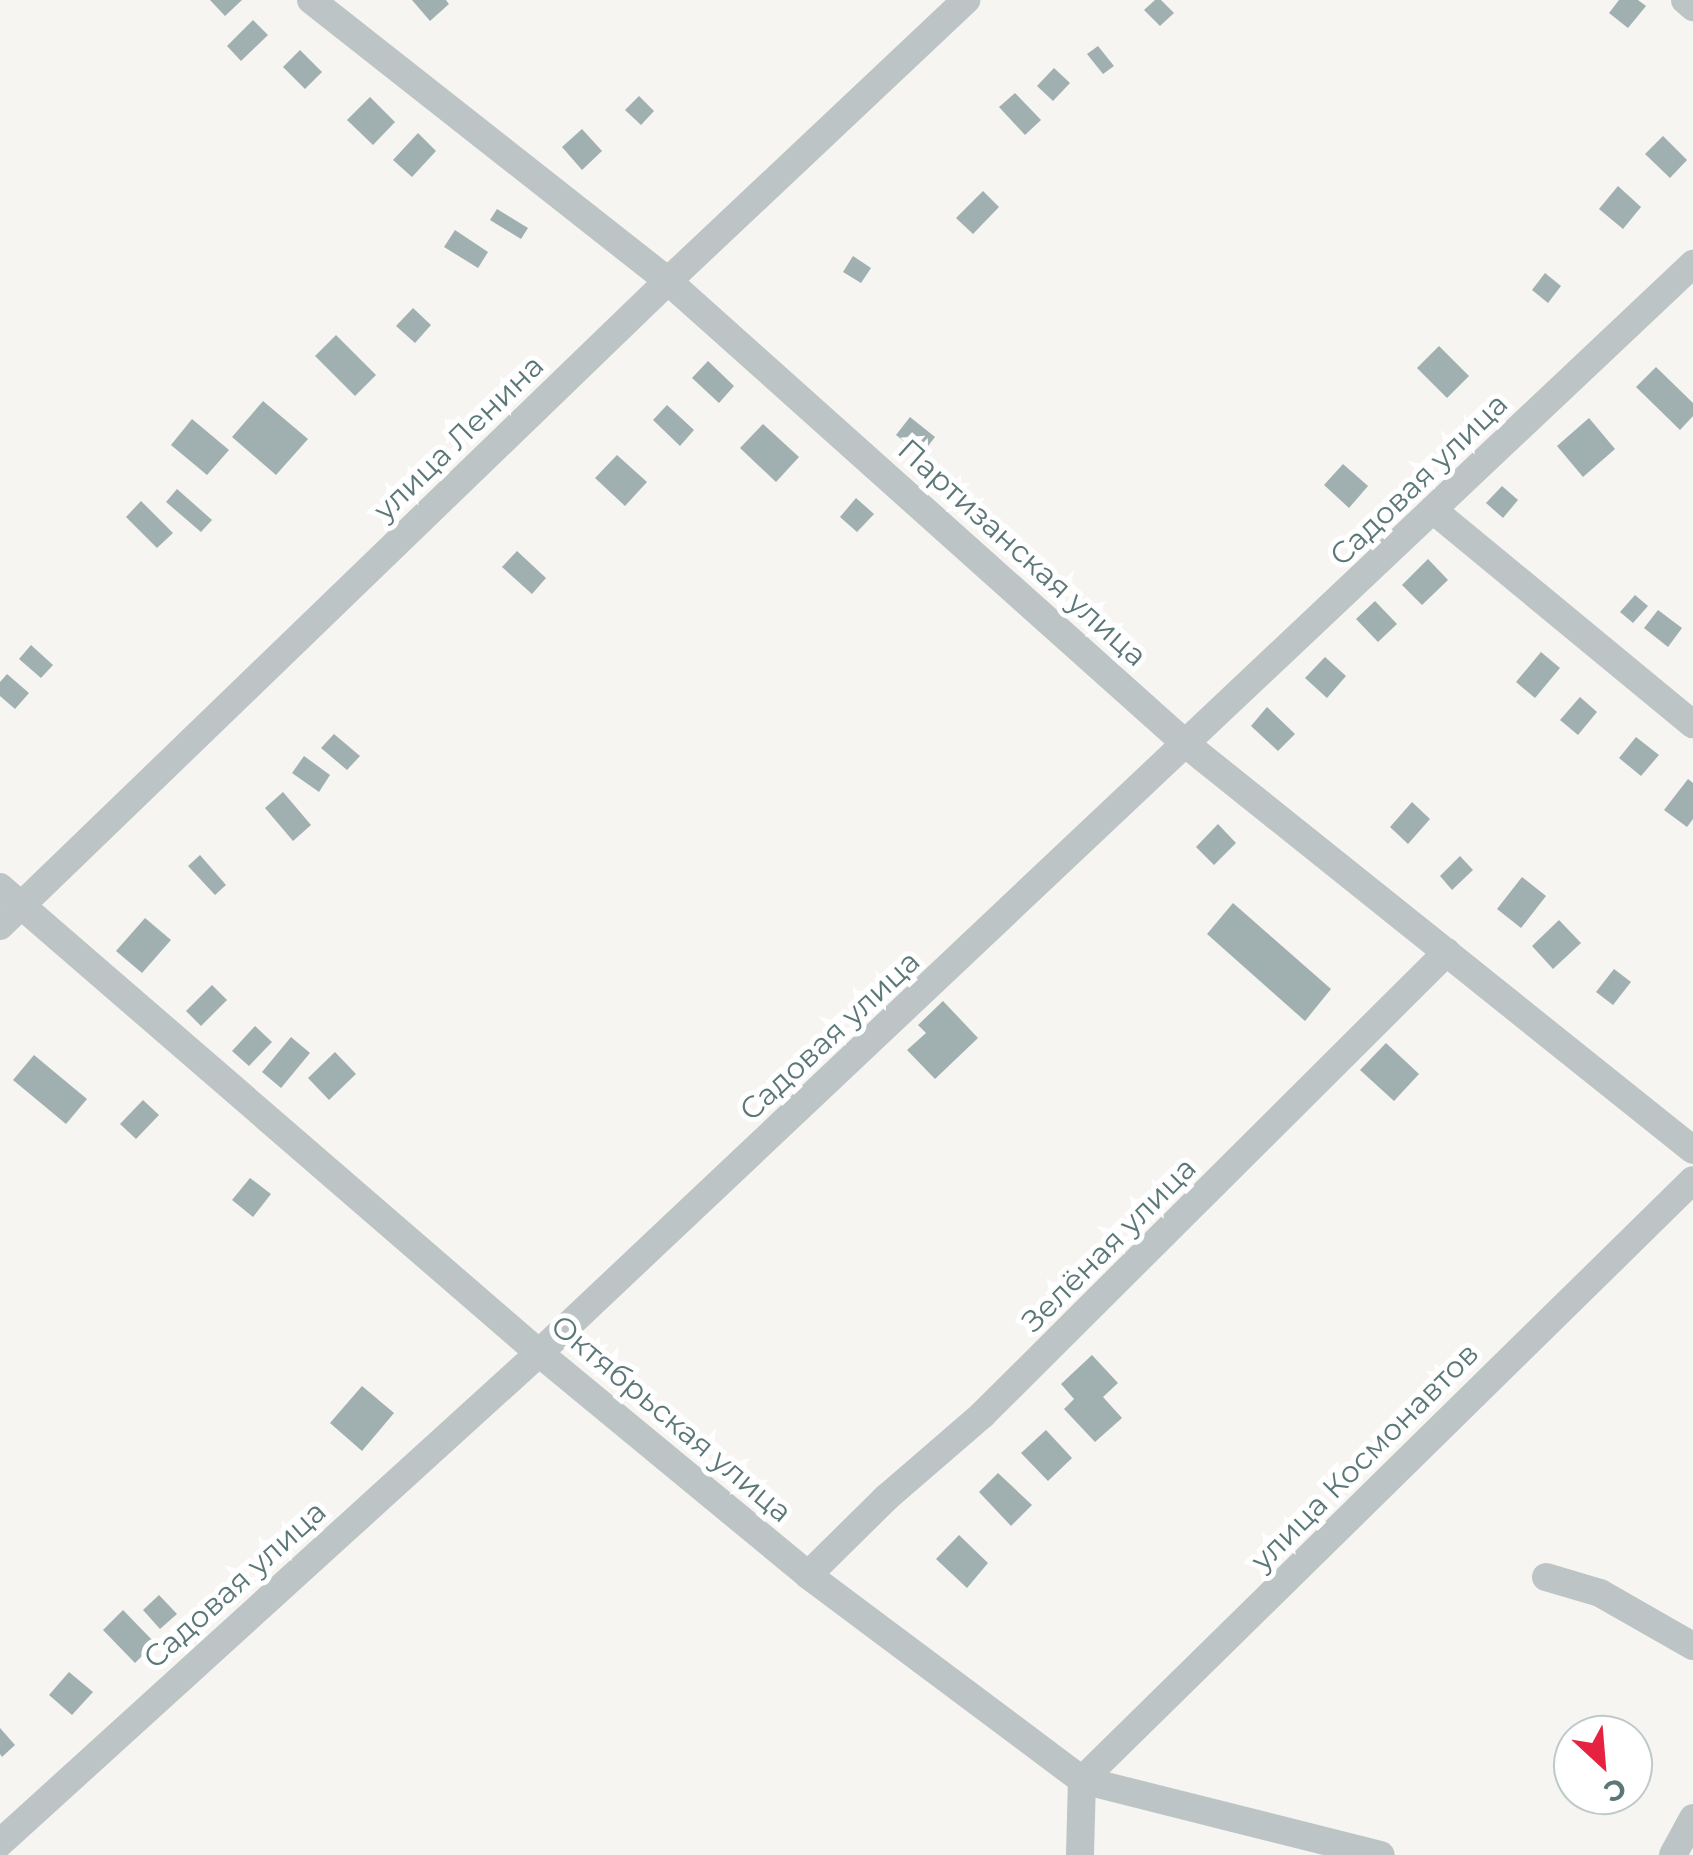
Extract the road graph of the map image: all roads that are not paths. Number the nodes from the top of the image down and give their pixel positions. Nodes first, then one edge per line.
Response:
1 (312, 0) edge
2 (966, 0) edge
3 (1685, 0) edge
4 (1693, 7) edge
5 (1693, 264) edge
6 (668, 281) junction
7 (1433, 510) junction
8 (1693, 724) edge
9 (1187, 745) junction
10 (11, 896) edge
11 (0, 926) edge
12 (1447, 952) junction
13 (1693, 1150) edge
14 (1693, 1180) edge
15 (538, 1353) junction
16 (808, 1575) junction
17 (1546, 1577) dead end
18 (1693, 1646) edge
19 (1082, 1780) junction
20 (1693, 1818) edge
21 (0, 1843) edge
22 (1080, 1855) edge
23 (1381, 1855) edge
24 (1674, 1855) edge

1 - 6 street, Партизанская улица
2 - 6 street, улица Ленина
3 - 4 street
5 - 7 street, Садовая улица
6 - 9 street, Партизанская улица
6 - 10 street, улица Ленина
7 - 8 street
7 - 9 street, Садовая улица
9 - 12 street, Партизанская улица
9 - 15 street, Садовая улица
10 - 11 street, улица Ленина
10 - 15 street, Октябрьская улица
12 - 13 street, Партизанская улица
12 - 16 street, Зелёная улица
14 - 19 street, улица Космонавтов
15 - 16 street, Октябрьская улица
15 - 21 street, Садовая улица
16 - 19 street, Октябрьская улица
17 - 18 street
19 - 22 street
19 - 23 street, Октябрьская улица
20 - 24 street

